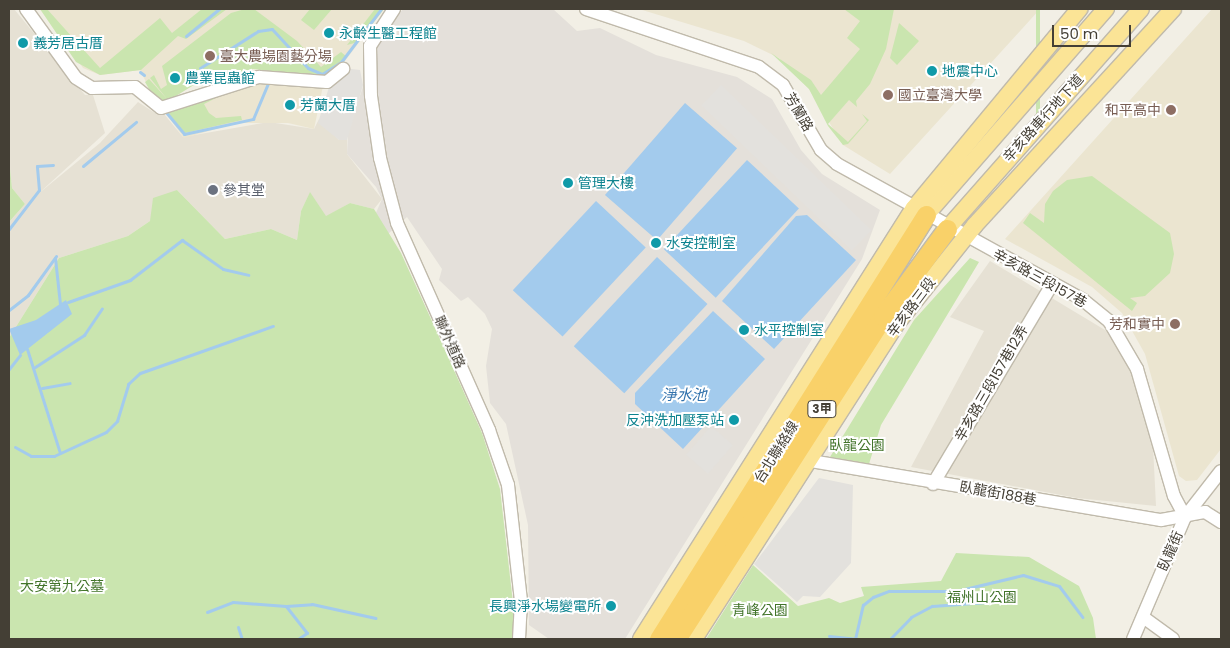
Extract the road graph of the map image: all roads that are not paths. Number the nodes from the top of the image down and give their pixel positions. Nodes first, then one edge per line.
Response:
1 (26, 9) edge
2 (394, 9) edge
3 (586, 9) edge
4 (1079, 9) edge
5 (1106, 9) edge
6 (1140, 9) edge
7 (1173, 9) edge
8 (342, 69) dead end
9 (920, 212) junction
10 (947, 229) junction
11 (965, 237) junction
12 (1052, 284) junction
13 (812, 461) junction
14 (1221, 472) edge
15 (933, 484) junction
16 (1185, 517) junction
17 (1221, 522) edge
18 (699, 590) junction
19 (1143, 617) junction
20 (519, 639) edge
21 (641, 639) edge
22 (659, 639) edge
23 (676, 639) edge
24 (694, 639) edge
25 (1133, 639) edge
26 (1173, 639) edge

1 - 8 street
2 - 20 street, 聯外道路
3 - 9 street, 芳蘭路
4 - 9 main road
5 - 9 main road, 辛亥路車行地下道
6 - 10 main road, 辛亥路車行地下道
7 - 11 main road, 辛亥路三段
9 - 10 street, 辛亥路三段157巷
9 - 18 highway, 台北聯絡線 / 3甲
9 - 21 main road
10 - 11 street, 辛亥路三段157巷
10 - 18 highway, 台北聯絡線 / 3甲
11 - 12 street, 辛亥路三段157巷
11 - 13 main road, 辛亥路三段
12 - 15 street, 辛亥路三段157巷12弄
12 - 16 street, 辛亥路三段157巷
13 - 15 street, 臥龍街188巷
13 - 24 main road, 辛亥路三段
14 - 16 street, 臥龍街
15 - 16 street, 臥龍街188巷
16 - 17 street, 臥龍街188巷
16 - 19 street, 臥龍街
18 - 22 highway, 台北聯絡線 / 3甲
18 - 23 highway, 台北聯絡線 / 3甲
19 - 25 street, 臥龍街
19 - 26 street

